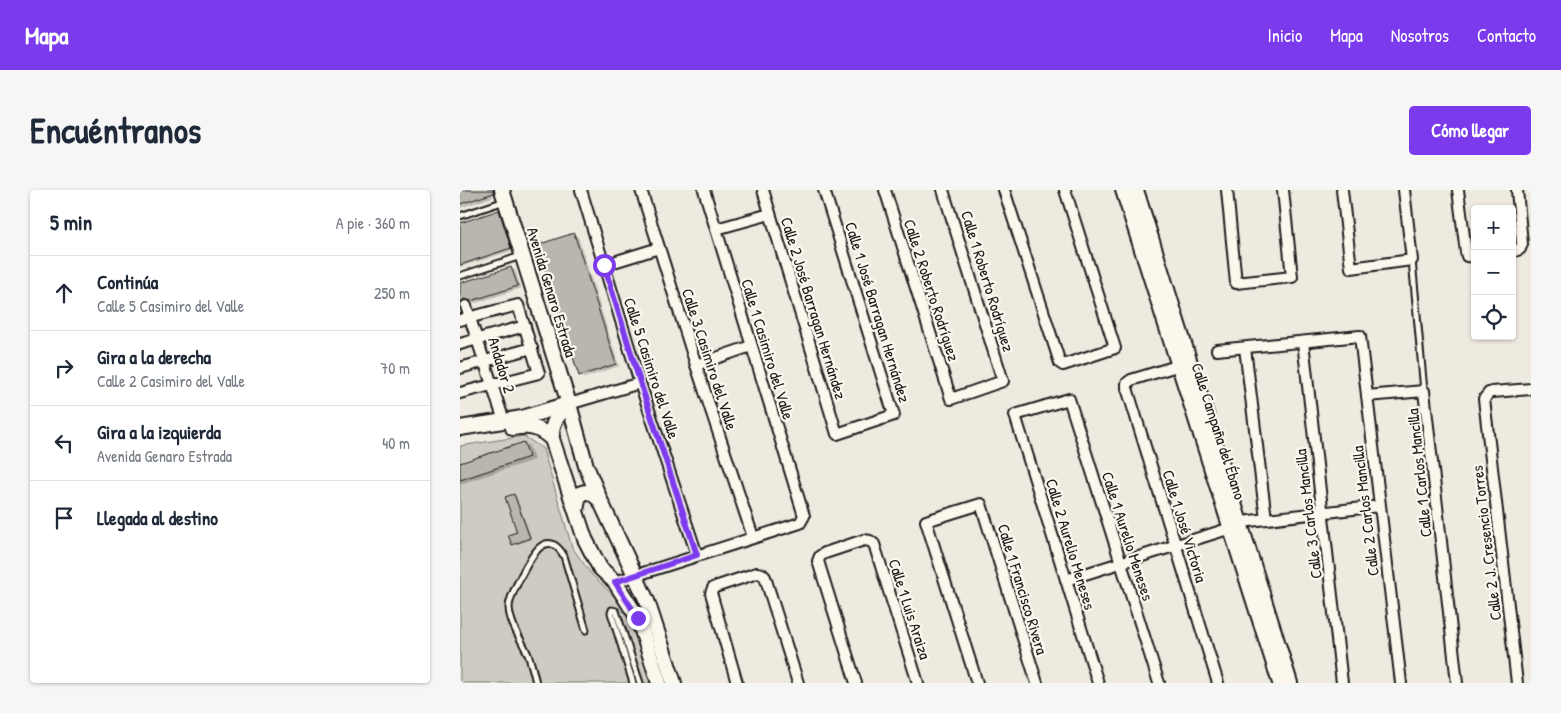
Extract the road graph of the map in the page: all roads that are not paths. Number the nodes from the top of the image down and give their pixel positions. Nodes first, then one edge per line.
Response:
1 (580, 190) edge
2 (641, 190) edge
3 (704, 190) edge
4 (762, 190) edge
5 (824, 190) edge
6 (885, 190) edge
7 (943, 190) edge
8 (1004, 190) edge
9 (1065, 190) edge
10 (1123, 190) edge
11 (1136, 190) edge
12 (1226, 190) edge
13 (1283, 190) edge
14 (1342, 190) edge
15 (1404, 190) edge
16 (1458, 190) edge
17 (1516, 190) edge
18 (504, 195) edge
19 (770, 214) junction
20 (460, 216) edge
21 (716, 230) junction
22 (659, 248) junction
23 (1516, 250) edge
24 (1470, 254) edge
25 (522, 255) junction
26 (1412, 260) junction
27 (604, 265) junction
28 (460, 276) edge
29 (466, 306) dead end
30 (465, 319) edge
31 (525, 326) junction
32 (478, 339) junction
33 (1303, 342) junction
34 (460, 344) edge
35 (751, 346) junction
36 (532, 348) junction
37 (1245, 348) junction
38 (1218, 350) dead end
39 (485, 361) junction
40 (696, 365) junction
41 (1180, 365) junction
42 (460, 368) edge
43 (640, 382) junction
44 (1003, 382) joint
45 (492, 385) junction
46 (1531, 388) edge
47 (1424, 391) junction
48 (460, 393) edge
49 (1366, 396) junction
50 (569, 404) junction
51 (1015, 415) joint
52 (504, 421) junction
53 (460, 428) edge
54 (837, 434) joint
55 (460, 436) edge
56 (552, 440) junction
57 (1209, 440) junction
58 (600, 500) junction
59 (1379, 506) junction
60 (576, 511) junction
61 (1323, 512) junction
62 (1266, 519) junction
63 (1236, 525) junction
64 (753, 537) junction
65 (1176, 545) junction
66 (697, 555) junction
67 (1120, 563) junction
68 (634, 575) junction
69 (1066, 580) junction
70 (615, 582) junction
71 (586, 630) dead end
72 (536, 683) edge
73 (633, 683) edge
74 (640, 683) edge
75 (659, 683) edge
76 (674, 683) edge
77 (737, 683) edge
78 (798, 683) edge
79 (856, 683) edge
80 (918, 683) edge
81 (977, 683) edge
82 (1037, 683) edge
83 (1098, 683) edge
84 (1159, 683) edge
85 (1218, 683) edge
86 (1280, 683) edge
87 (1290, 683) edge
88 (1342, 683) edge
89 (1401, 683) edge
90 (1457, 683) edge
91 (1517, 683) edge

1 - 27 street, Calle 5 Casimiro del Valle
2 - 22 street, Calle 3 Casimiro del Valle
3 - 21 street, Calle 1 Casimiro del Valle
4 - 19 street, Calle 2 José Barragan Hernández
5 - 54 street, Calle 1 José Barragan Hernández
6 - 44 street, Calle 2 Roberto Rodríguez
7 - 44 street, Calle 1 Roberto Rodríguez
8 - 9 street
10 - 41 street, Calle Campaña del Ébano
11 - 57 street, Calle Campaña del Ébano
12 - 13 street
14 - 26 street
15 - 26 street
16 - 24 street
17 - 23 street
18 - 20 lane
18 - 25 street, Avenida Genaro Estrada
19 - 21 street
19 - 54 street, Calle 2 José Barragan Hernández
21 - 35 street, Calle 1 Casimiro del Valle
22 - 27 street
22 - 40 street, Calle 3 Casimiro del Valle
25 - 28 lane
25 - 50 street, Avenida Genaro Estrada
26 - 47 lane, Calle 1 Carlos Mancilla
27 - 43 street, Calle 5 Casimiro del Valle
29 - 30 street, Andador 2
30 - 31 street
30 - 32 street, Andador 2
31 - 32 street
31 - 36 street
32 - 34 street
32 - 39 street, Andador 2
33 - 37 street
33 - 49 street, Calle 2 Carlos Mancilla
33 - 61 street, Calle 3 Carlos Mancilla
35 - 40 street
35 - 64 street, Calle 1 Casimiro del Valle
36 - 39 street
36 - 45 street
37 - 38 street
37 - 62 street
39 - 42 street
39 - 45 street, Andador 2
40 - 64 street, Calle 3 Casimiro del Valle
41 - 57 street, Calle Campaña del Ébano
41 - 65 street, Calle 1 José Victoria
43 - 50 street
43 - 66 street, Calle 5 Casimiro del Valle
45 - 48 street
45 - 52 street, Andador 2
46 - 91 street, Calle 2 J. Cresencio Torres
47 - 49 street
47 - 90 street, Calle 1 Carlos Mancilla
49 - 59 street, Calle 2 Carlos Mancilla
50 - 52 street
50 - 56 street
50 - 58 street, Avenida Genaro Estrada
51 - 67 street, Calle 1 Aurelio Meneses
51 - 69 street, Calle 2 Aurelio Meneses
52 - 53 street
55 - 56 street
56 - 60 street
57 - 63 street, Calle Campaña del Ébano
58 - 60 street
58 - 68 street, Avenida Genaro Estrada
59 - 61 street
59 - 89 street, Calle 2 Carlos Mancilla
60 - 70 street
61 - 62 street
61 - 88 street, Calle 3 Carlos Mancilla
62 - 63 street
63 - 65 street
63 - 86 street, Calle Campaña del Ébano
63 - 87 street, Calle Campaña del Ébano
64 - 66 street
65 - 67 street
65 - 85 street, Calle 1 José Victoria
66 - 68 street
67 - 69 street
67 - 84 street, Calle 1 Aurelio Meneses
68 - 70 street
68 - 76 street, Avenida Genaro Estrada
69 - 83 street, Calle 2 Aurelio Meneses
70 - 75 street
71 - 72 lane
73 - 74 lane
77 - 78 street
79 - 80 street, Calle 1 Luis Araiza
81 - 82 street, Calle 1 Francisco Rivera

